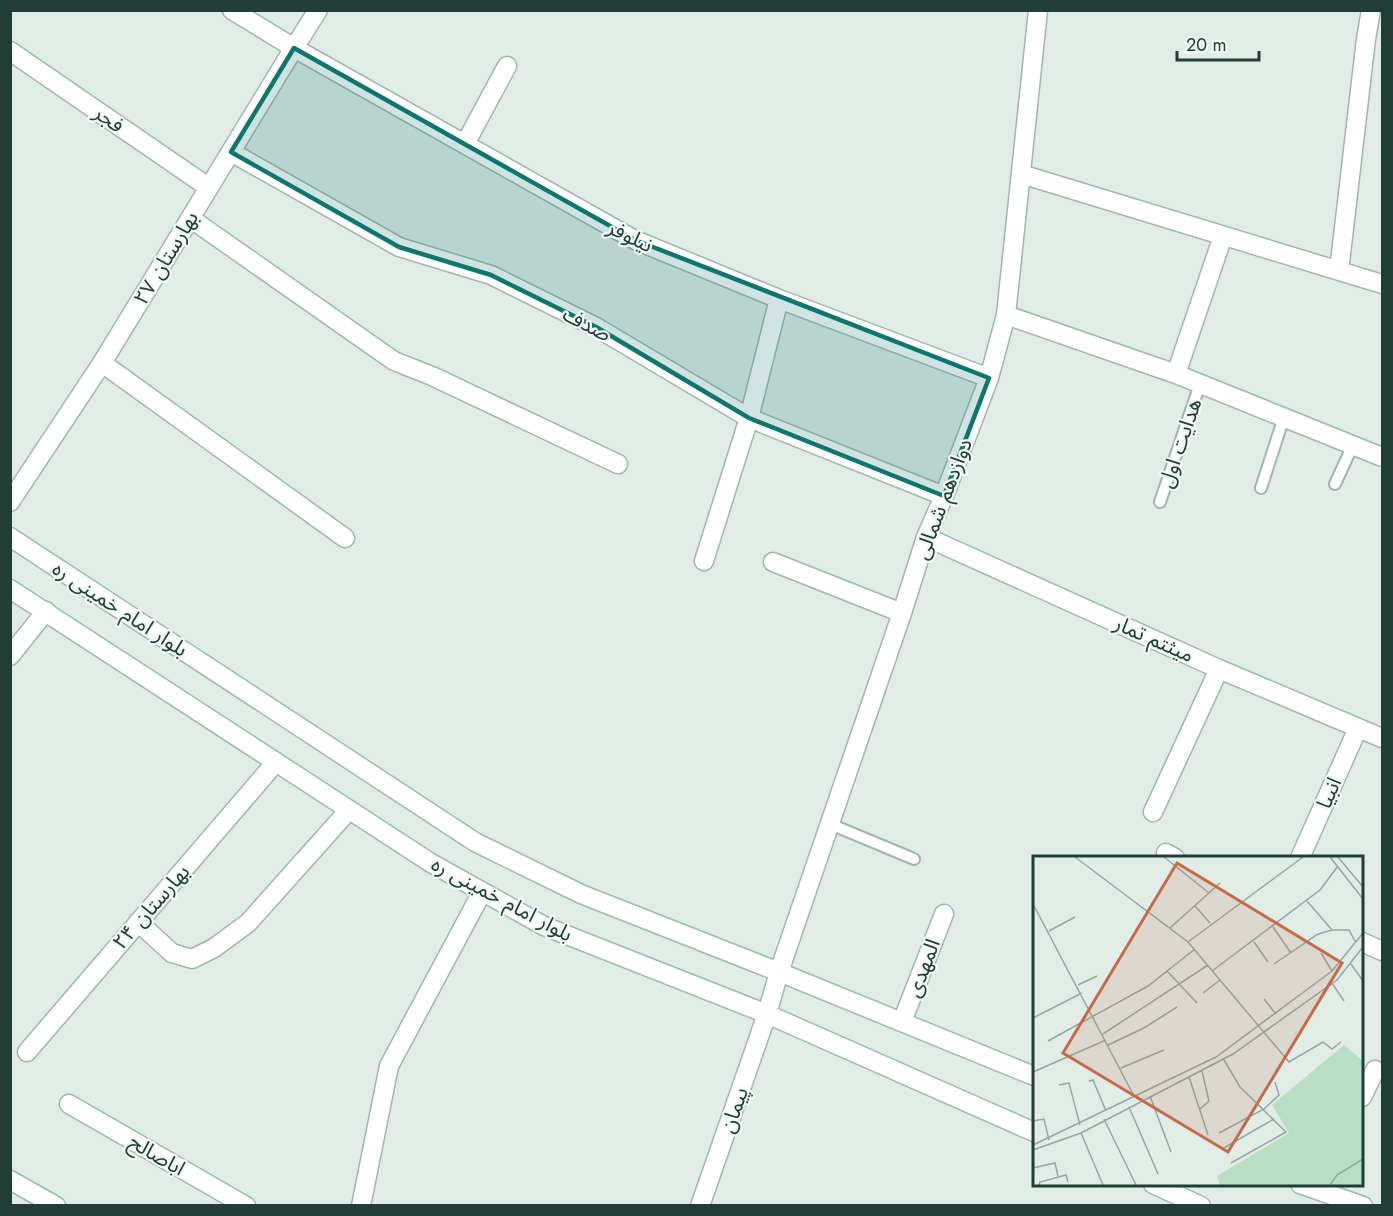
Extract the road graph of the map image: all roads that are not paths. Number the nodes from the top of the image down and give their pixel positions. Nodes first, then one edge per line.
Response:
1 (232, 10) edge
2 (318, 10) edge
3 (1038, 10) edge
4 (1371, 10) edge
5 (294, 48) junction
6 (10, 51) edge
7 (507, 66) dead end
8 (465, 144) junction
9 (231, 152) junction
10 (1021, 174) junction
11 (208, 187) junction
12 (190, 218) junction
13 (1223, 236) junction
14 (1339, 271) junction
15 (1383, 285) edge
16 (779, 299) junction
17 (1006, 315) junction
18 (102, 363) junction
19 (1176, 374) junction
20 (989, 378) junction
21 (1200, 384) junction
22 (1284, 417) junction
23 (749, 418) junction
24 (1353, 445) junction
25 (1383, 457) edge
26 (618, 464) dead end
27 (1335, 484) dead end
28 (1261, 488) dead end
29 (944, 496) junction
30 (10, 502) edge
31 (1160, 502) dead end
32 (10, 537) edge
33 (927, 537) junction
34 (345, 538) dead end
35 (704, 561) dead end
36 (773, 562) dead end
37 (10, 588) edge
38 (46, 611) junction
39 (902, 613) junction
40 (10, 656) edge
41 (1219, 669) junction
42 (1358, 728) junction
43 (1383, 738) edge
44 (276, 762) junction
45 (349, 810) junction
46 (1153, 812) dead end
47 (830, 824) junction
48 (1301, 856) edge
49 (914, 858) dead end
50 (482, 892) junction
51 (944, 914) dead end
52 (138, 922) junction
53 (1363, 942) edge
54 (1383, 951) edge
55 (779, 972) junction
56 (767, 1014) junction
57 (902, 1022) junction
58 (27, 1052) dead end
59 (1375, 1070) dead end
60 (1033, 1075) edge
61 (1363, 1096) edge
62 (69, 1104) dead end
63 (1033, 1131) edge
64 (10, 1180) edge
65 (1155, 1186) edge
66 (1311, 1187) edge
67 (56, 1206) edge
68 (246, 1206) edge
69 (361, 1206) edge
70 (700, 1206) edge
71 (1201, 1206) edge
72 (1363, 1206) edge

1 - 5 street, نیلوفر
2 - 5 street, بهارستان ۲۷
3 - 10 street, دوازدهم شمالی
4 - 14 street
5 - 8 street, نیلوفر
5 - 9 street, بهارستان ۲۷
6 - 11 street, فجر
7 - 8 street
8 - 16 street, نیلوفر
9 - 11 street, بهارستان ۲۷
9 - 23 street, صدف
10 - 13 street
10 - 17 street, دوازدهم شمالی
11 - 12 street, بهارستان ۲۷
12 - 18 street, بهارستان ۲۷
12 - 26 street
13 - 14 street
13 - 19 street
14 - 15 street
16 - 20 street, نیلوفر
16 - 23 street
17 - 19 street
17 - 20 street, دوازدهم شمالی
18 - 30 street, بهارستان ۲۷
18 - 34 street
19 - 21 street
20 - 29 street, دوازدهم شمالی
21 - 22 street
21 - 31 lane, هدایت اول
22 - 24 street
22 - 28 lane
23 - 29 street, صدف
23 - 35 street
24 - 25 street
24 - 27 lane
29 - 33 street, دوازدهم شمالی
32 - 55 street, بلوار امام خمینی ره
33 - 39 street, دوازدهم شمالی
33 - 41 street, میثتم تمار
36 - 39 street
37 - 38 street, بلوار امام خمینی ره
38 - 40 street
38 - 44 street, بلوار امام خمینی ره
39 - 47 street, دوازدهم شمالی
41 - 42 street, میثتم تمار
41 - 46 street
42 - 43 street, میثتم تمار
42 - 48 street, انبیا
44 - 45 street, بلوار امام خمینی ره
44 - 52 street, بهارستان ۲۴
45 - 50 street, بلوار امام خمینی ره
45 - 52 street
47 - 49 lane
47 - 55 street, دوازدهم شمالی
50 - 56 street, بلوار امام خمینی ره
50 - 69 street
51 - 57 street, المهدی
52 - 58 street, بهارستان ۲۴
53 - 54 street
55 - 56 street, پیمان
55 - 57 street, بلوار امام خمینی ره
56 - 63 street, بلوار امام خمینی ره
56 - 70 street, پیمان
57 - 60 street, بلوار امام خمینی ره
59 - 61 street
62 - 68 street, اباصالح
64 - 67 street
65 - 71 street
66 - 72 street

